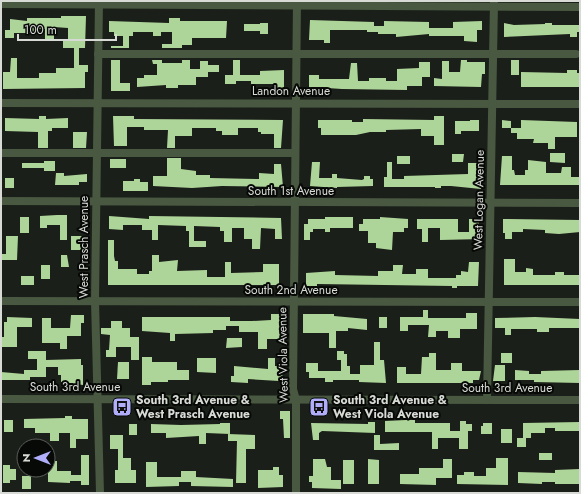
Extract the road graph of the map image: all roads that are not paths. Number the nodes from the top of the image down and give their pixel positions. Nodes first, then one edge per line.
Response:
1 (99, 3) edge
2 (297, 3) edge
3 (1, 4) edge
4 (494, 4) edge
5 (580, 7) edge
6 (98, 54) junction
7 (296, 54) junction
8 (576, 54) dead end
9 (494, 56) junction
10 (1, 103) edge
11 (97, 103) junction
12 (296, 103) junction
13 (493, 104) junction
14 (580, 104) edge
15 (1, 153) edge
16 (97, 153) junction
17 (295, 153) junction
18 (1, 201) edge
19 (96, 201) junction
20 (294, 203) junction
21 (491, 203) junction
22 (580, 203) edge
23 (1, 301) edge
24 (96, 301) junction
25 (294, 302) junction
26 (489, 302) junction
27 (580, 302) edge
28 (1, 399) edge
29 (97, 399) junction
30 (296, 400) junction
31 (487, 400) junction
32 (580, 400) edge
33 (100, 493) edge
34 (296, 493) edge

1 - 2 street
1 - 3 street
1 - 6 street, West Prasch Avenue
2 - 4 street
2 - 7 street, West Viola Avenue
4 - 5 street
4 - 9 street, West Logan Avenue
6 - 7 street
6 - 11 street, West Prasch Avenue
7 - 9 street
7 - 12 street, West Viola Avenue
8 - 9 street
9 - 13 street, West Logan Avenue
10 - 11 street, Landon Avenue
11 - 12 street, Landon Avenue
11 - 16 street, West Prasch Avenue
12 - 13 street, Landon Avenue
12 - 17 street, West Viola Avenue
13 - 14 street, Landon Avenue
13 - 21 street, West Logan Avenue
15 - 16 street
16 - 17 street
16 - 19 street, West Prasch Avenue
17 - 20 street, West Viola Avenue
18 - 19 street, South 1st Avenue
19 - 20 street, South 1st Avenue
19 - 24 street, West Prasch Avenue
20 - 21 street, South 1st Avenue
20 - 25 street, West Viola Avenue
21 - 22 street, South 1st Avenue
21 - 26 street, West Logan Avenue
23 - 24 street, South 2nd Avenue
24 - 25 street, South 2nd Avenue
24 - 29 street, West Prasch Avenue
25 - 26 street, South 2nd Avenue
25 - 30 street, West Viola Avenue
26 - 27 street, South 2nd Avenue
26 - 31 street, West Logan Avenue
28 - 29 street, South 3rd Avenue
29 - 30 street, South 3rd Avenue
29 - 33 street, West Prasch Avenue
30 - 31 street, South 3rd Avenue
30 - 34 street, West Viola Avenue
31 - 32 street, South 3rd Avenue

